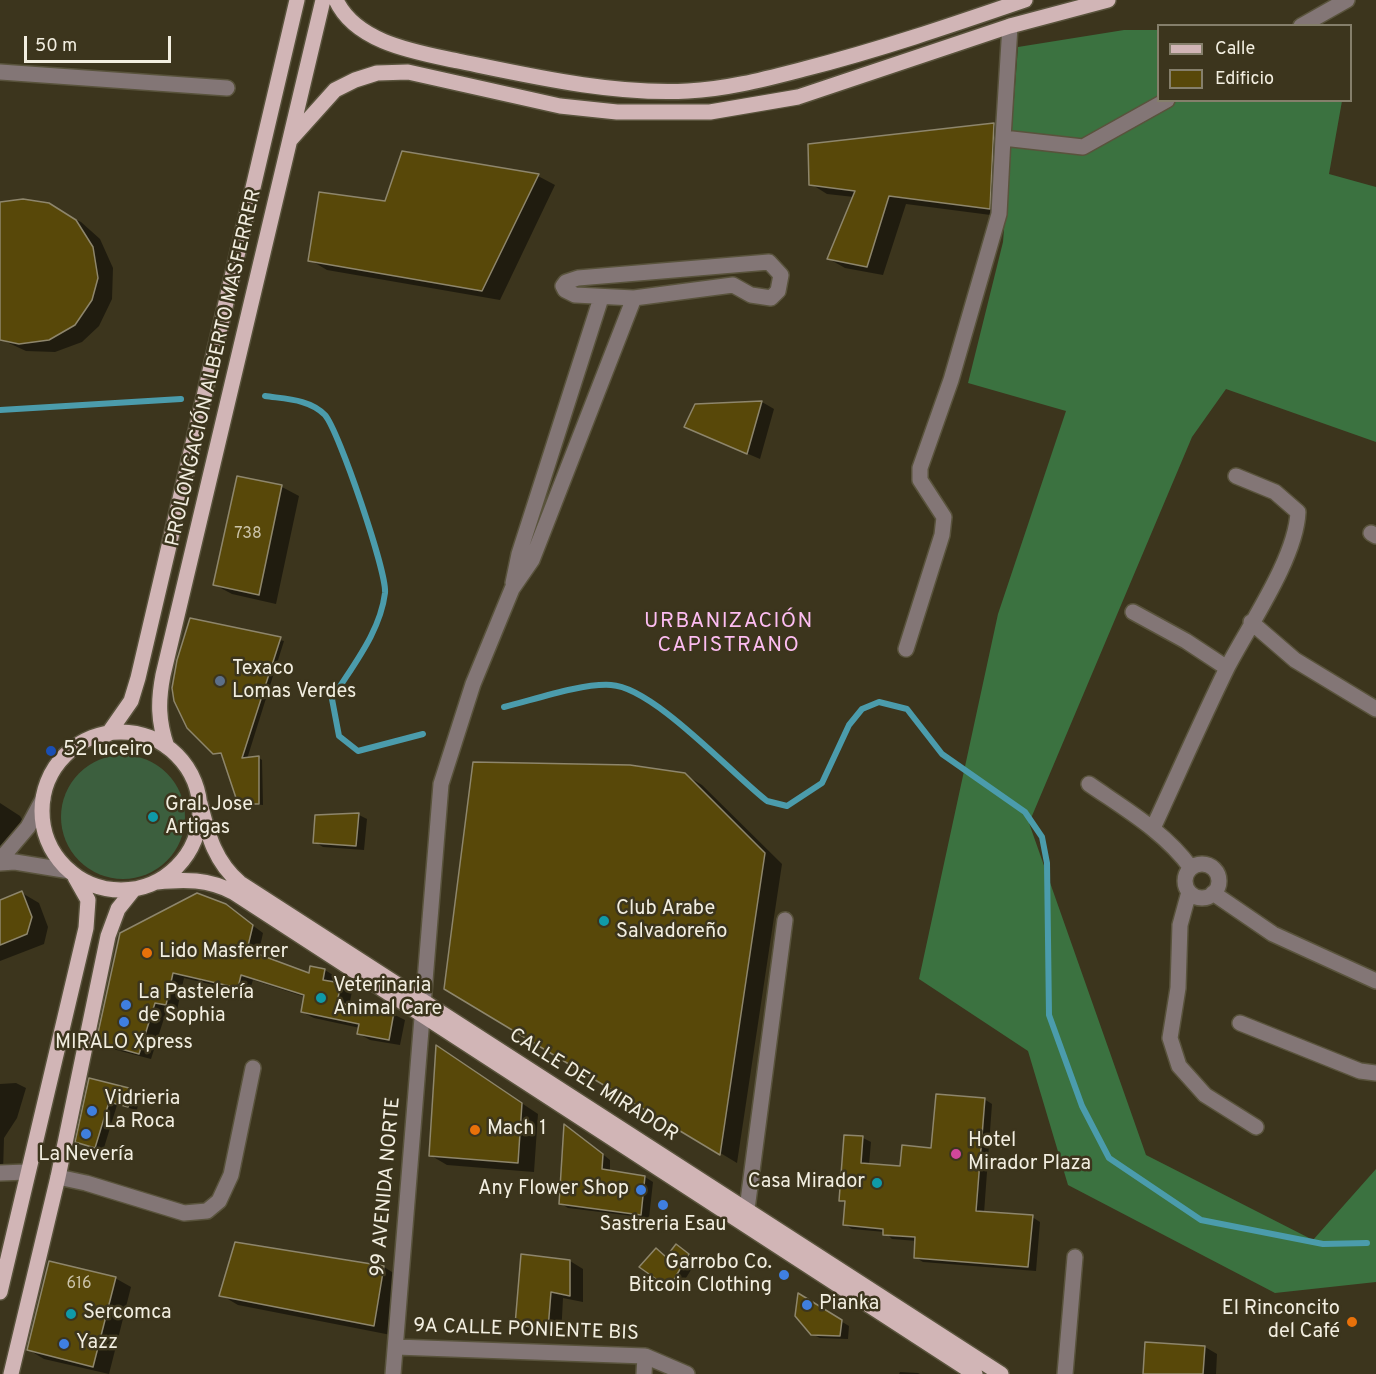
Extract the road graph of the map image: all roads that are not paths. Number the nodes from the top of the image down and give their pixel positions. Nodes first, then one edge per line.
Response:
1 (297, 0) edge
2 (323, 0) edge
3 (336, 0) edge
4 (1025, 0) edge
5 (1108, 0) edge
6 (1347, 0) edge
7 (1305, 24) edge
8 (1010, 26) junction
9 (0, 72) edge
10 (227, 88) dead end
11 (1163, 102) edge
12 (1003, 138) junction
13 (291, 139) junction
14 (601, 298) junction
15 (634, 298) junction
16 (1236, 476) dead end
17 (512, 589) junction
18 (1133, 612) dead end
19 (1251, 622) junction
20 (906, 649) dead end
21 (1227, 668) junction
22 (1376, 710) edge
23 (108, 734) junction
24 (167, 747) junction
25 (1089, 784) dead end
26 (43, 799) junction
27 (200, 803) junction
28 (1153, 828) junction
29 (0, 861) edge
30 (1191, 868) junction
31 (72, 873) junction
32 (157, 882) junction
33 (134, 889) junction
34 (1189, 891) junction
35 (1213, 893) junction
36 (784, 920) dead end
37 (1376, 981) edge
38 (423, 1009) junction
39 (1240, 1023) dead end
40 (253, 1068) dead end
41 (1376, 1072) edge
42 (1256, 1127) dead end
43 (27, 1172) junction
44 (0, 1173) edge
45 (58, 1177) junction
46 (747, 1209) junction
47 (1075, 1257) dead end
48 (0, 1292) edge
49 (396, 1347) junction
50 (645, 1356) junction
51 (11, 1374) edge
52 (393, 1374) edge
53 (644, 1374) edge
54 (687, 1374) edge
55 (975, 1374) edge
56 (1001, 1374) edge
57 (1065, 1374) edge

1 - 23 main road, PROLONGACIÓN ALBERTO MASFERRER
2 - 13 main road, PROLONGACIÓN ALBERTO MASFERRER
3 - 4 main road
5 - 8 main road
6 - 7 street
8 - 12 street
8 - 13 main road
9 - 10 street
11 - 12 street
12 - 20 street
13 - 24 main road, PROLONGACIÓN ALBERTO MASFERRER
14 - 15 street
14 - 15 street
14 - 17 street
15 - 17 street
16 - 19 street
17 - 38 street, 99 AVENIDA NORTE
18 - 21 street
19 - 21 street
19 - 22 street
21 - 28 street
23 - 24 main road
23 - 26 main road
24 - 27 main road
25 - 28 street
26 - 29 street
26 - 31 main road
27 - 32 main road
27 - 38 main road, CALLE DEL MIRADOR
28 - 30 street
29 - 31 street
30 - 34 street
30 - 35 street
31 - 33 main road
31 - 43 main road
32 - 33 main road
32 - 38 main road, CALLE DEL MIRADOR
33 - 45 main road
34 - 35 street
34 - 42 street
35 - 37 street
36 - 46 street
38 - 46 main road, CALLE DEL MIRADOR
38 - 49 street, 99 AVENIDA NORTE
38 - 55 main road, CALLE DEL MIRADOR
39 - 41 street
40 - 45 street
43 - 44 street
43 - 48 main road
45 - 51 main road
46 - 56 main road, CALLE DEL MIRADOR
47 - 57 street
49 - 50 street, 9A CALLE PONIENTE BIS
49 - 52 street, 99 AVENIDA NORTE
50 - 53 street
50 - 54 street, 9A CALLE PONIENTE BIS

